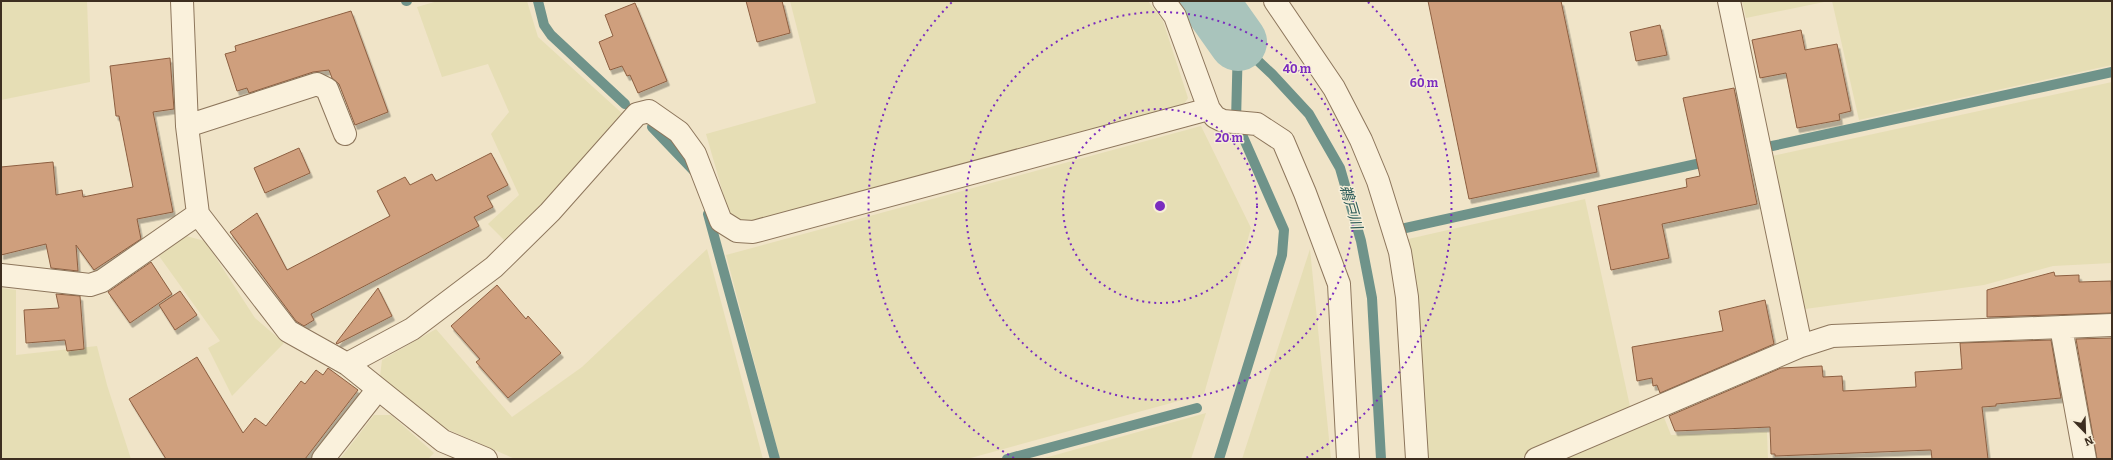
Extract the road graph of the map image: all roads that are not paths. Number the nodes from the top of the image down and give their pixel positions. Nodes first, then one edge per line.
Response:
1 (182, 1) edge
2 (1164, 1) edge
3 (1275, 1) edge
4 (1729, 1) edge
5 (1216, 115) junction
6 (187, 126) junction
7 (346, 134) dead end
8 (198, 214) junction
9 (1, 275) edge
10 (2112, 324) edge
11 (2061, 327) junction
12 (1801, 346) junction
13 (347, 364) junction
14 (378, 389) junction
15 (323, 459) edge
16 (486, 459) edge
17 (1348, 459) edge
18 (1417, 459) edge
19 (1536, 459) edge
20 (2085, 459) edge

1 - 6 street
2 - 5 street
3 - 18 street
4 - 12 street
5 - 13 street
5 - 17 street
6 - 7 street
6 - 8 street
8 - 9 street
8 - 13 street
10 - 11 street
11 - 12 street
11 - 20 street
12 - 19 street
13 - 14 street
14 - 15 street
14 - 16 street

